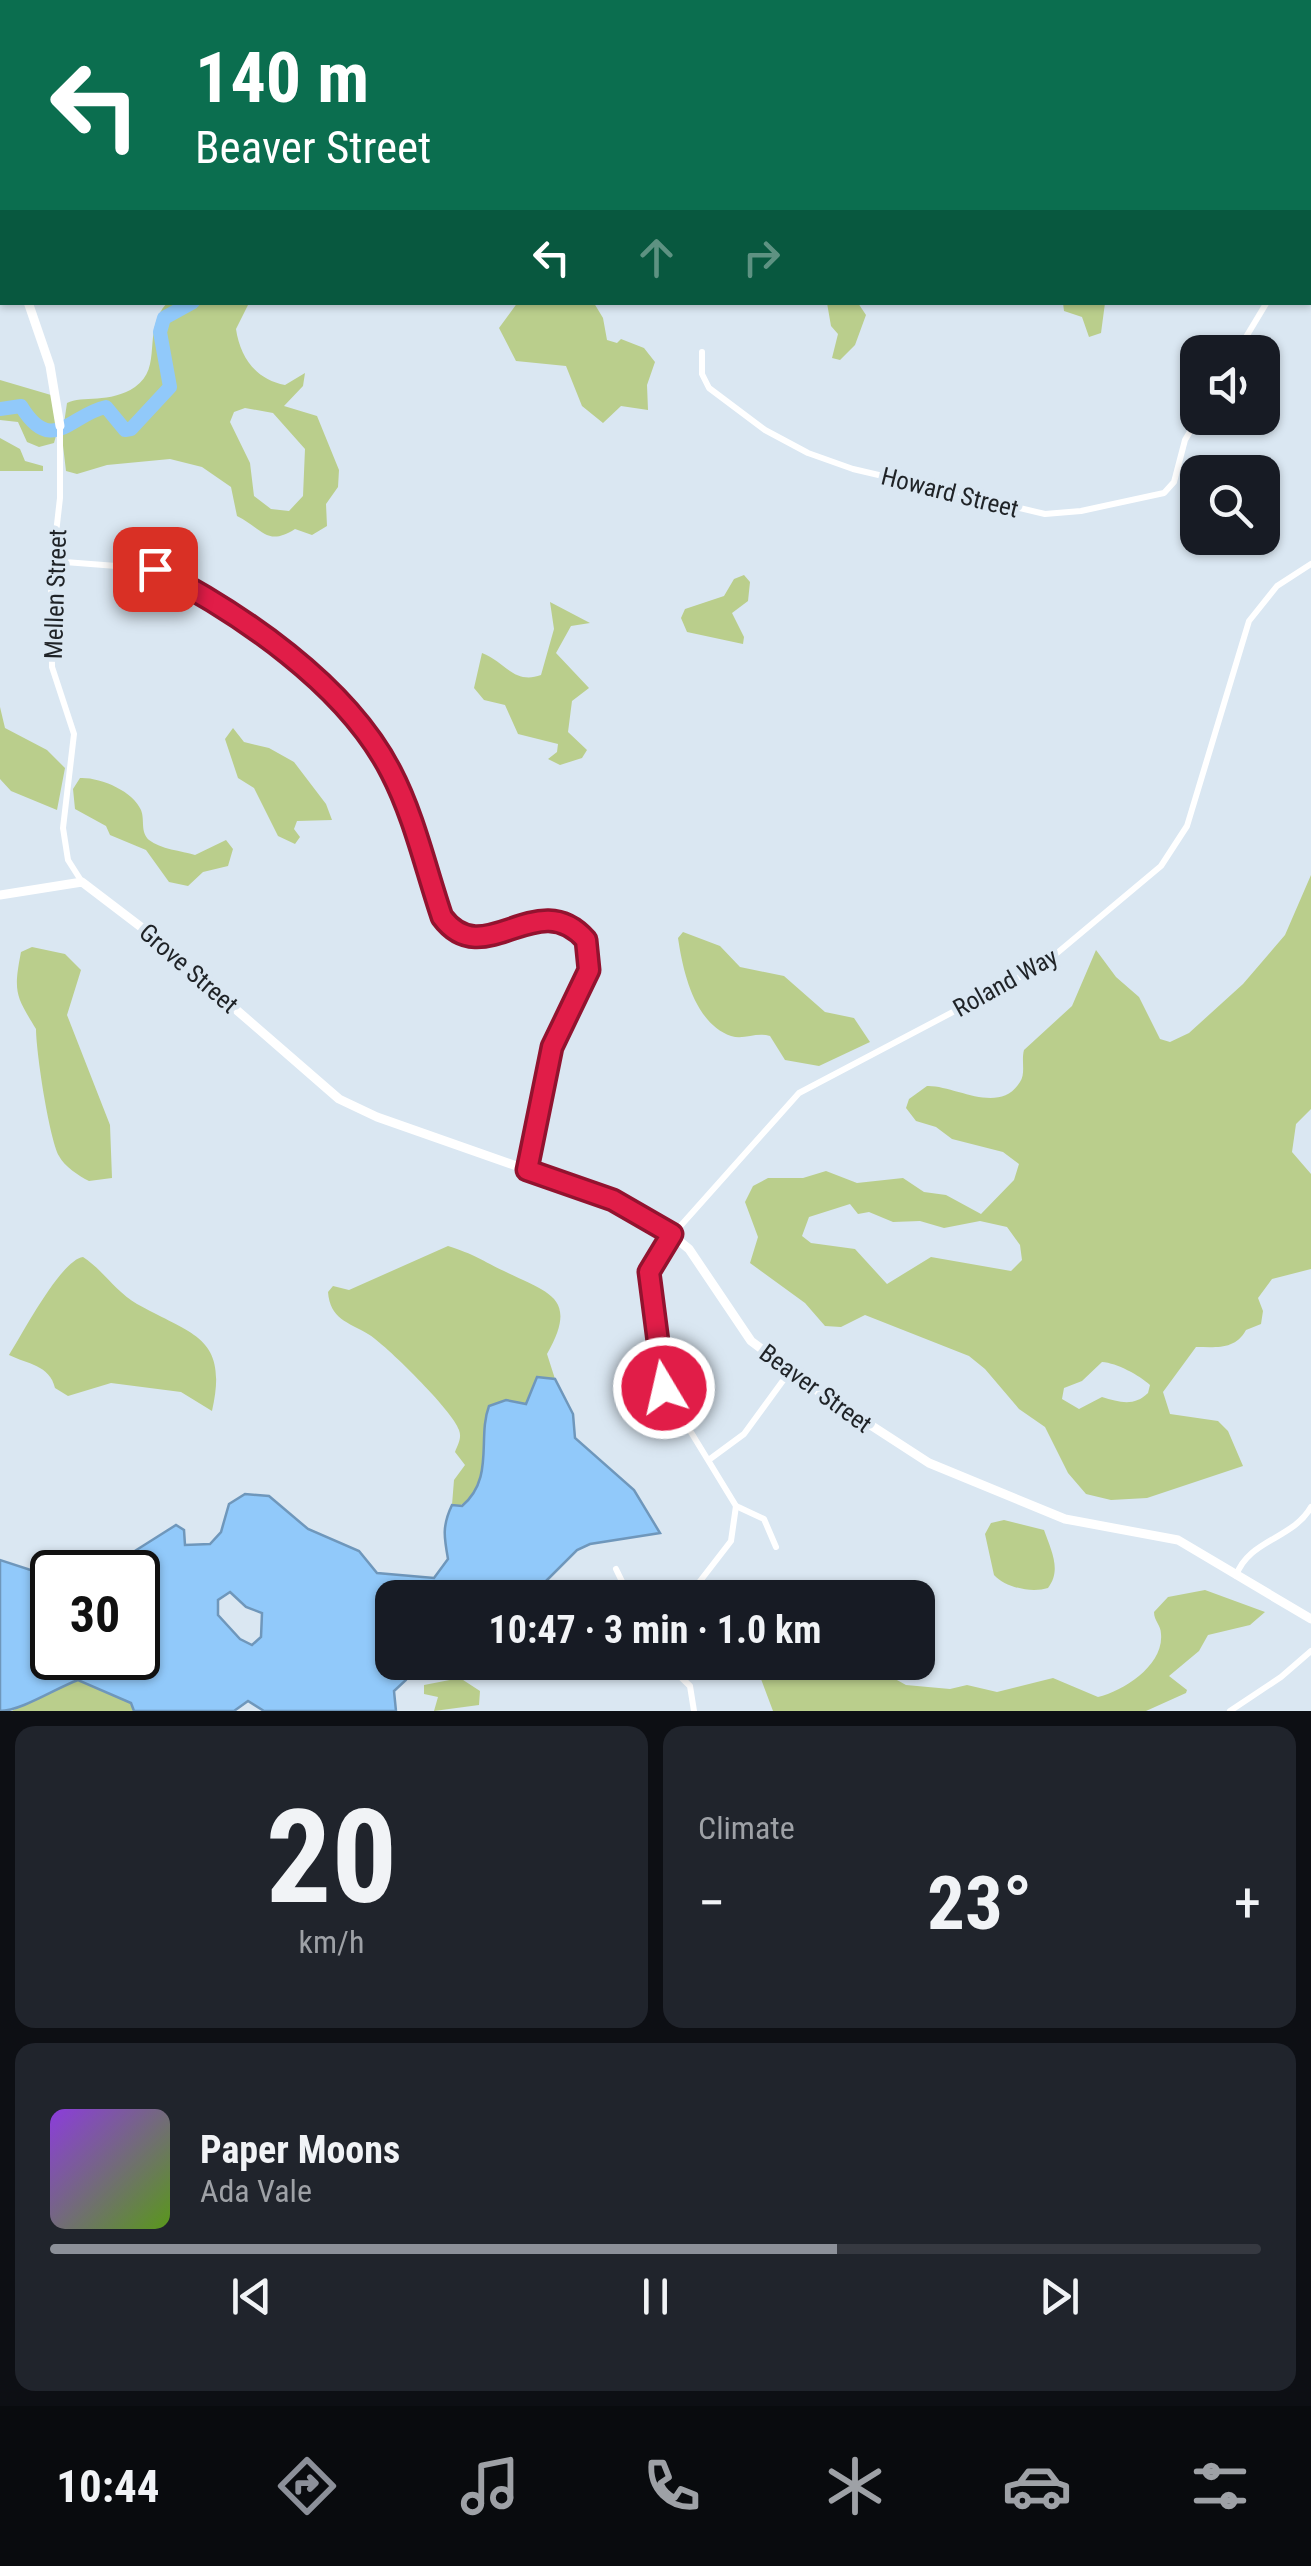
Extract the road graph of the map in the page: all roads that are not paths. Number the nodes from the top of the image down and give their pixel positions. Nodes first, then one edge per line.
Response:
1 (29, 305) edge
2 (1265, 305) edge
3 (1247, 335) edge
4 (702, 352) dead end
5 (60, 430) joint
6 (1188, 435) edge
7 (52, 560) junction
8 (1311, 564) edge
9 (82, 882) junction
10 (0, 895) edge
11 (358, 1110) joint
12 (527, 1170) junction
13 (672, 1234) junction
14 (790, 1371) junction
15 (710, 1459) junction
16 (736, 1506) junction
17 (1311, 1506) edge
18 (776, 1547) dead end
19 (616, 1569) dead end
20 (1236, 1577) junction
21 (621, 1580) edge
22 (700, 1580) edge
23 (1311, 1619) edge
24 (1311, 1650) edge
25 (684, 1680) edge
26 (694, 1711) edge
27 (1230, 1711) edge

1 - 5 street, Mellen Street
2 - 3 street
4 - 6 street, Howard Street
5 - 7 street, Mellen Street
7 - 9 street, Mellen Street
7 - 12 street
8 - 13 street, Roland Way
9 - 10 street
9 - 11 street, Grove Street
11 - 12 street, Beaver Street
12 - 13 street, Beaver Street
13 - 14 street, Beaver Street
13 - 15 street, Roland Way
14 - 15 street
14 - 20 street, Beaver Street
15 - 16 street, Roland Way
16 - 18 street, Roland Way
16 - 22 street
17 - 20 street
19 - 21 street
20 - 23 street, Beaver Street
24 - 27 street
25 - 26 street

